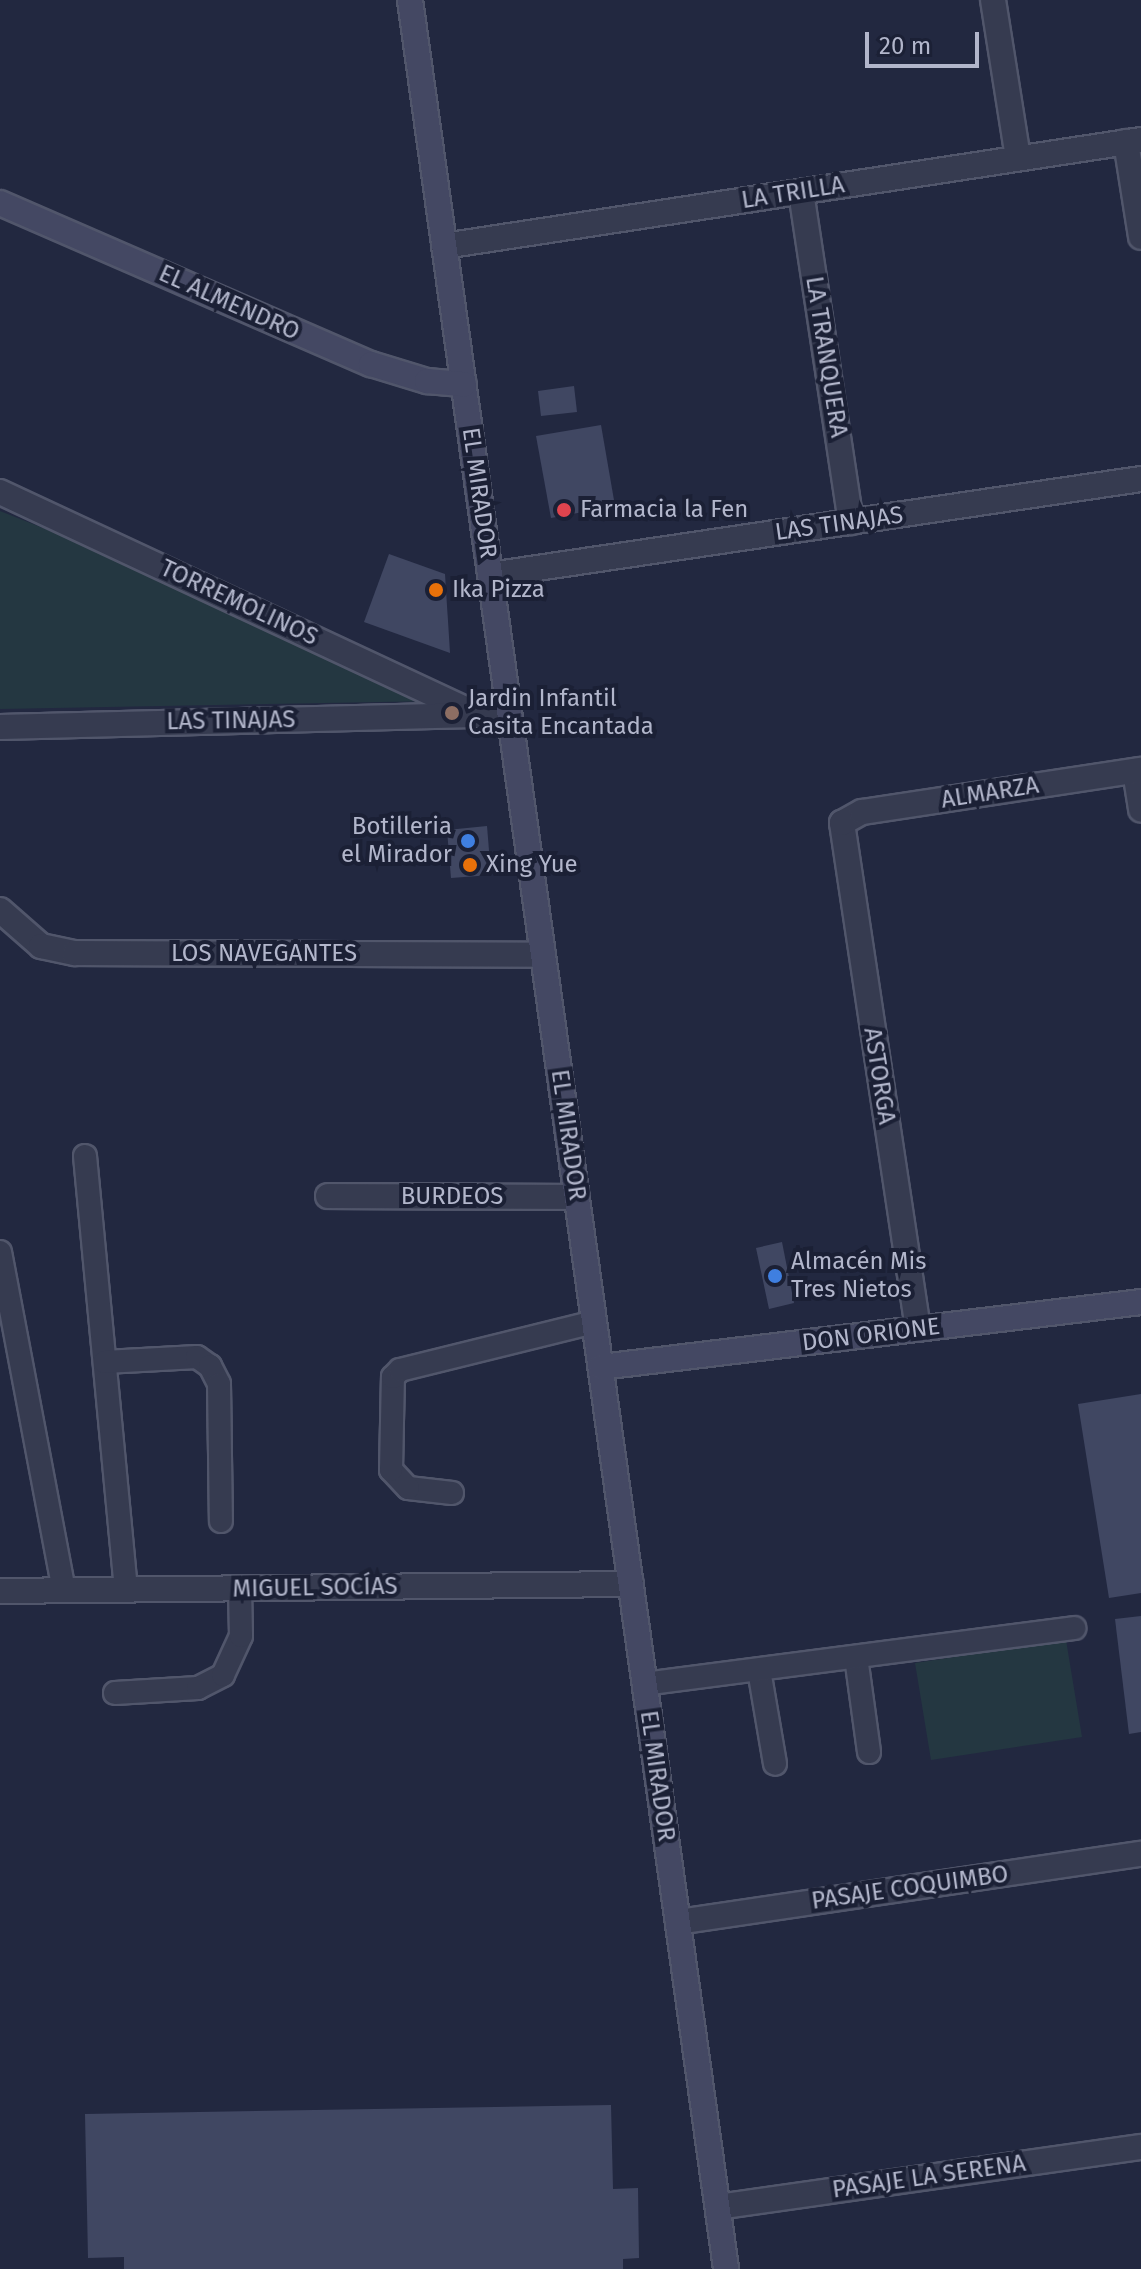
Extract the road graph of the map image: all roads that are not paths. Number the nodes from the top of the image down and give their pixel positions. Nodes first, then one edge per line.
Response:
1 (410, 0) edge
2 (993, 0) edge
3 (1134, 141) edge
4 (1018, 158) junction
5 (801, 192) junction
6 (0, 203) edge
7 (1141, 237) edge
8 (444, 246) junction
9 (464, 384) junction
10 (1141, 479) edge
11 (0, 492) edge
12 (851, 522) junction
13 (490, 575) junction
14 (509, 714) junction
15 (478, 715) junction
16 (0, 727) edge
17 (1138, 770) edge
18 (1141, 810) edge
19 (842, 823) joint
20 (0, 910) edge
21 (543, 955) junction
22 (85, 1156) dead end
23 (328, 1196) dead end
24 (577, 1197) junction
25 (0, 1252) edge
26 (1141, 1302) edge
27 (594, 1322) junction
28 (918, 1329) junction
29 (105, 1362) junction
30 (601, 1367) junction
31 (452, 1493) dead end
32 (221, 1521) dead end
33 (631, 1584) junction
34 (240, 1589) junction
35 (126, 1590) junction
36 (0, 1591) edge
37 (64, 1591) junction
38 (1074, 1628) dead end
39 (856, 1657) junction
40 (759, 1670) junction
41 (644, 1684) junction
42 (115, 1693) dead end
43 (869, 1752) dead end
44 (775, 1764) dead end
45 (1141, 1854) edge
46 (678, 1922) junction
47 (1141, 2147) edge
48 (718, 2207) junction
49 (726, 2269) edge

1 - 8 main road, EL MIRADOR
2 - 4 street
3 - 4 street, LA TRILLA
3 - 7 street
4 - 5 street, LA TRILLA
5 - 8 street, LA TRILLA
5 - 12 street, LA TRANQUERA
6 - 9 main road, EL ALMENDRO
8 - 9 main road, EL MIRADOR
9 - 13 main road, EL MIRADOR
10 - 12 street, LAS TINAJAS
11 - 15 street, TORREMOLINOS
12 - 13 street, LAS TINAJAS
13 - 14 main road, EL MIRADOR
14 - 15 street, LAS TINAJAS
14 - 21 main road, EL MIRADOR
15 - 16 street, LAS TINAJAS
17 - 18 street
17 - 19 street, ALMARZA
19 - 28 street, ASTORGA
20 - 21 street, LOS NAVEGANTES
21 - 24 main road, EL MIRADOR
22 - 29 lane
23 - 24 street, BURDEOS
24 - 27 main road, EL MIRADOR
25 - 37 lane
26 - 28 main road, DON ORIONE
27 - 30 main road, EL MIRADOR
27 - 31 lane
28 - 30 main road, DON ORIONE
29 - 32 lane
29 - 35 lane
30 - 33 main road, EL MIRADOR
33 - 34 street, MIGUEL SOCÍAS
33 - 41 main road, EL MIRADOR
34 - 35 street, MIGUEL SOCÍAS
34 - 42 lane
35 - 37 street, MIGUEL SOCÍAS
36 - 37 street, MIGUEL SOCÍAS
38 - 39 lane
39 - 40 lane
39 - 43 lane
40 - 41 lane
40 - 44 lane
41 - 46 main road, EL MIRADOR
45 - 46 street, PASAJE COQUIMBO
46 - 48 main road, EL MIRADOR
47 - 48 street, PASAJE LA SERENA
48 - 49 main road, EL MIRADOR

